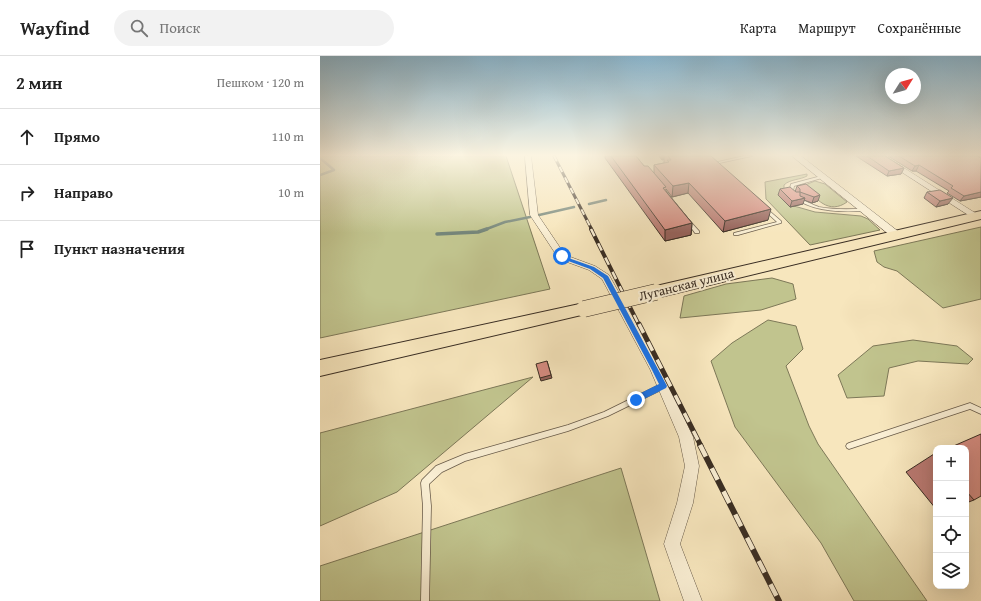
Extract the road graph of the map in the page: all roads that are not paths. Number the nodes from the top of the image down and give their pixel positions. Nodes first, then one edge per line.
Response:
1 (531, 181) edge
2 (804, 181) edge
3 (826, 181) edge
4 (922, 181) edge
5 (796, 196) edge
6 (800, 200) edge
7 (762, 206) edge
8 (864, 210) junction
9 (683, 215) edge
10 (979, 216) edge
11 (697, 232) dead end
12 (736, 234) dead end
13 (895, 234) junction
14 (320, 368) edge
15 (663, 386) junction
16 (981, 411) edge
17 (849, 446) dead end
18 (425, 601) edge
19 (693, 601) edge

1 - 15 street
2 - 5 lane
3 - 8 street
4 - 10 street
6 - 8 lane
7 - 12 lane
8 - 13 street
9 - 11 lane
10 - 13 highway, Луганская улица
13 - 14 highway, Луганская улица, bridge
15 - 18 lane
15 - 19 street
16 - 17 lane

